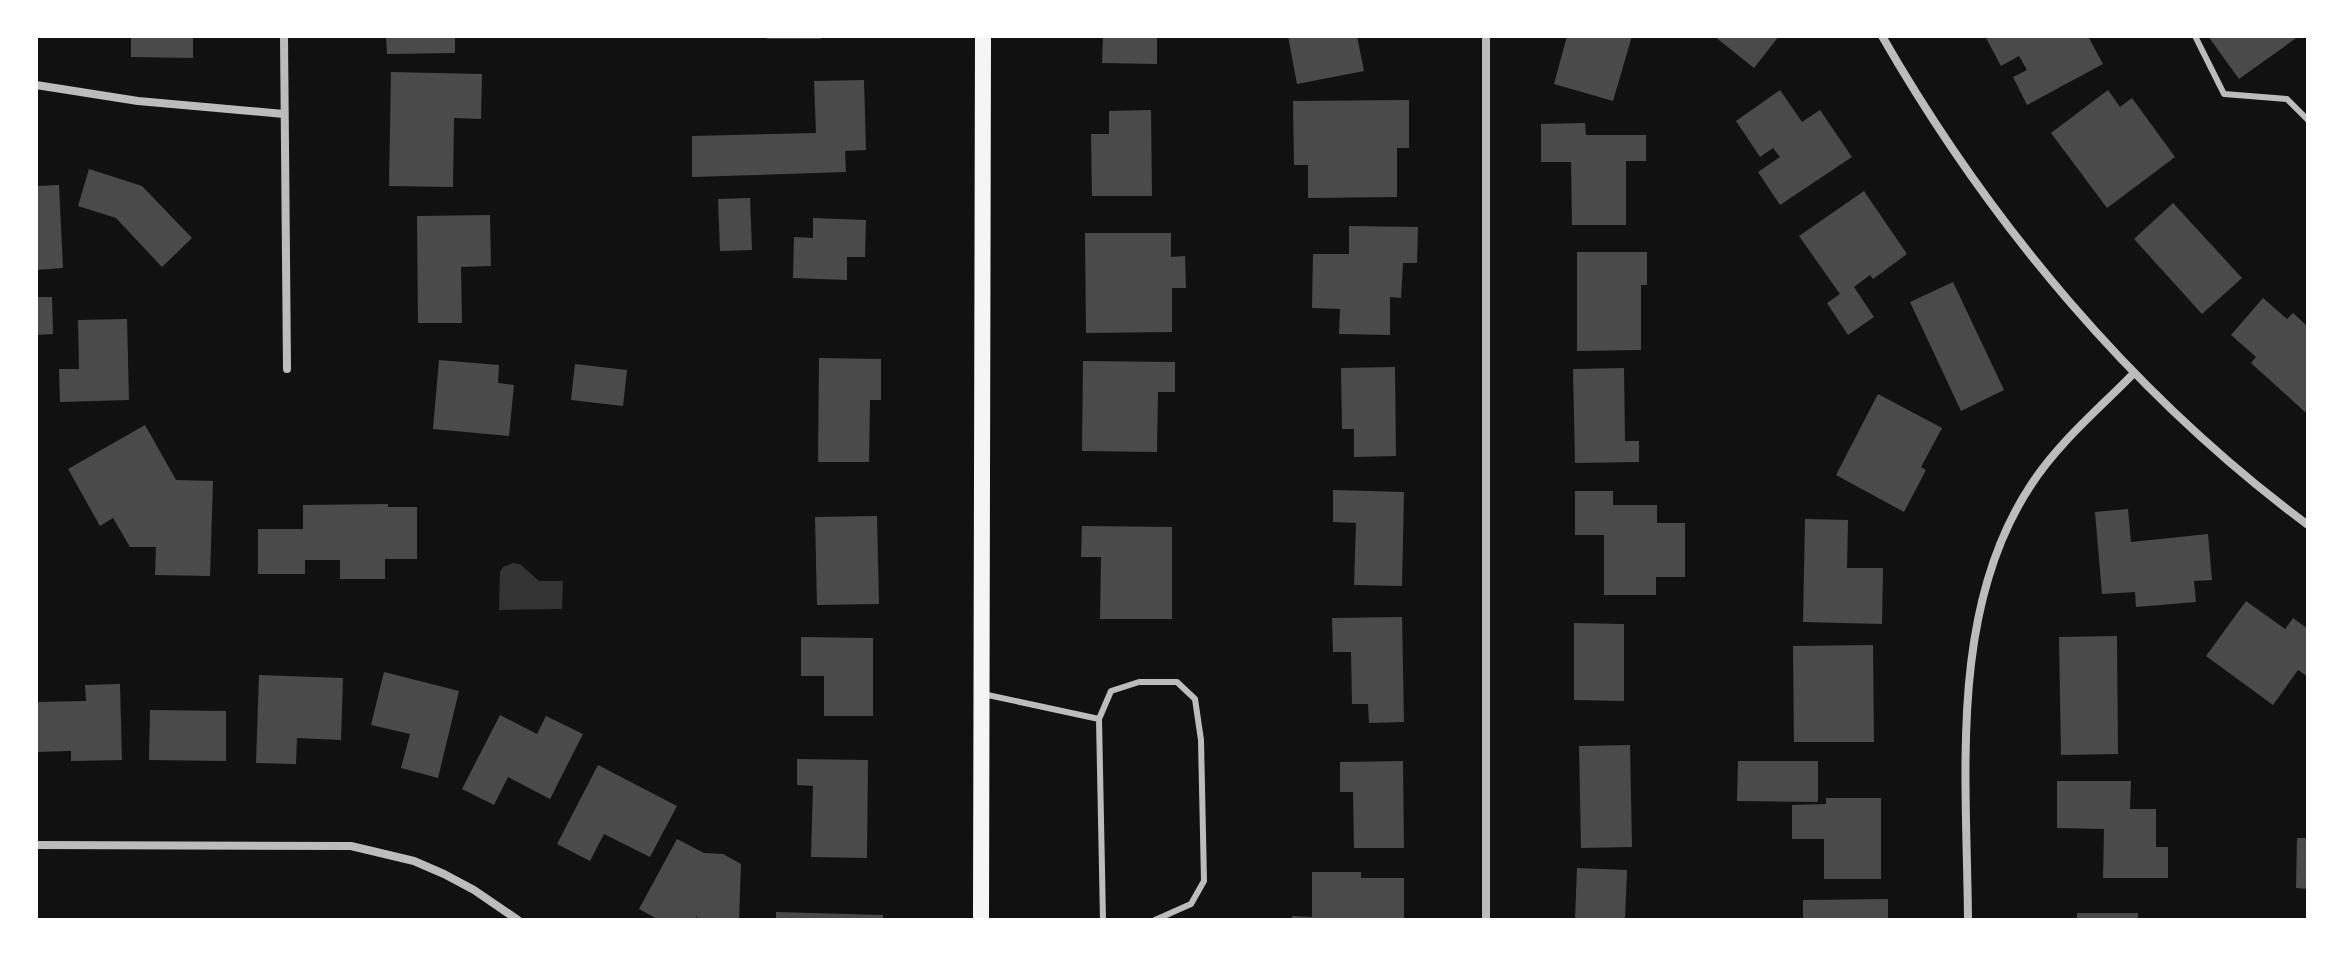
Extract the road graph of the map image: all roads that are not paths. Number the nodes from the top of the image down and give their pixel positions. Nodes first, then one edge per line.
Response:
1 (284, 36) edge
2 (983, 36) edge
3 (1486, 36) edge
4 (1882, 36) edge
5 (2195, 36) edge
6 (36, 85) edge
7 (284, 114) junction
8 (2308, 120) edge
9 (287, 369) dead end
10 (2134, 373) junction
11 (2308, 525) edge
12 (982, 694) junction
13 (1099, 719) junction
14 (36, 845) edge
15 (518, 920) edge
16 (981, 920) edge
17 (1103, 920) edge
18 (1155, 920) edge
19 (1486, 920) edge
20 (1968, 920) edge

1 - 7 street
2 - 12 main road
3 - 19 street
4 - 10 street
5 - 8 lane
6 - 7 street
7 - 9 street
10 - 11 street
10 - 20 street
12 - 13 lane
12 - 16 main road
13 - 17 lane
13 - 18 lane
14 - 15 street

